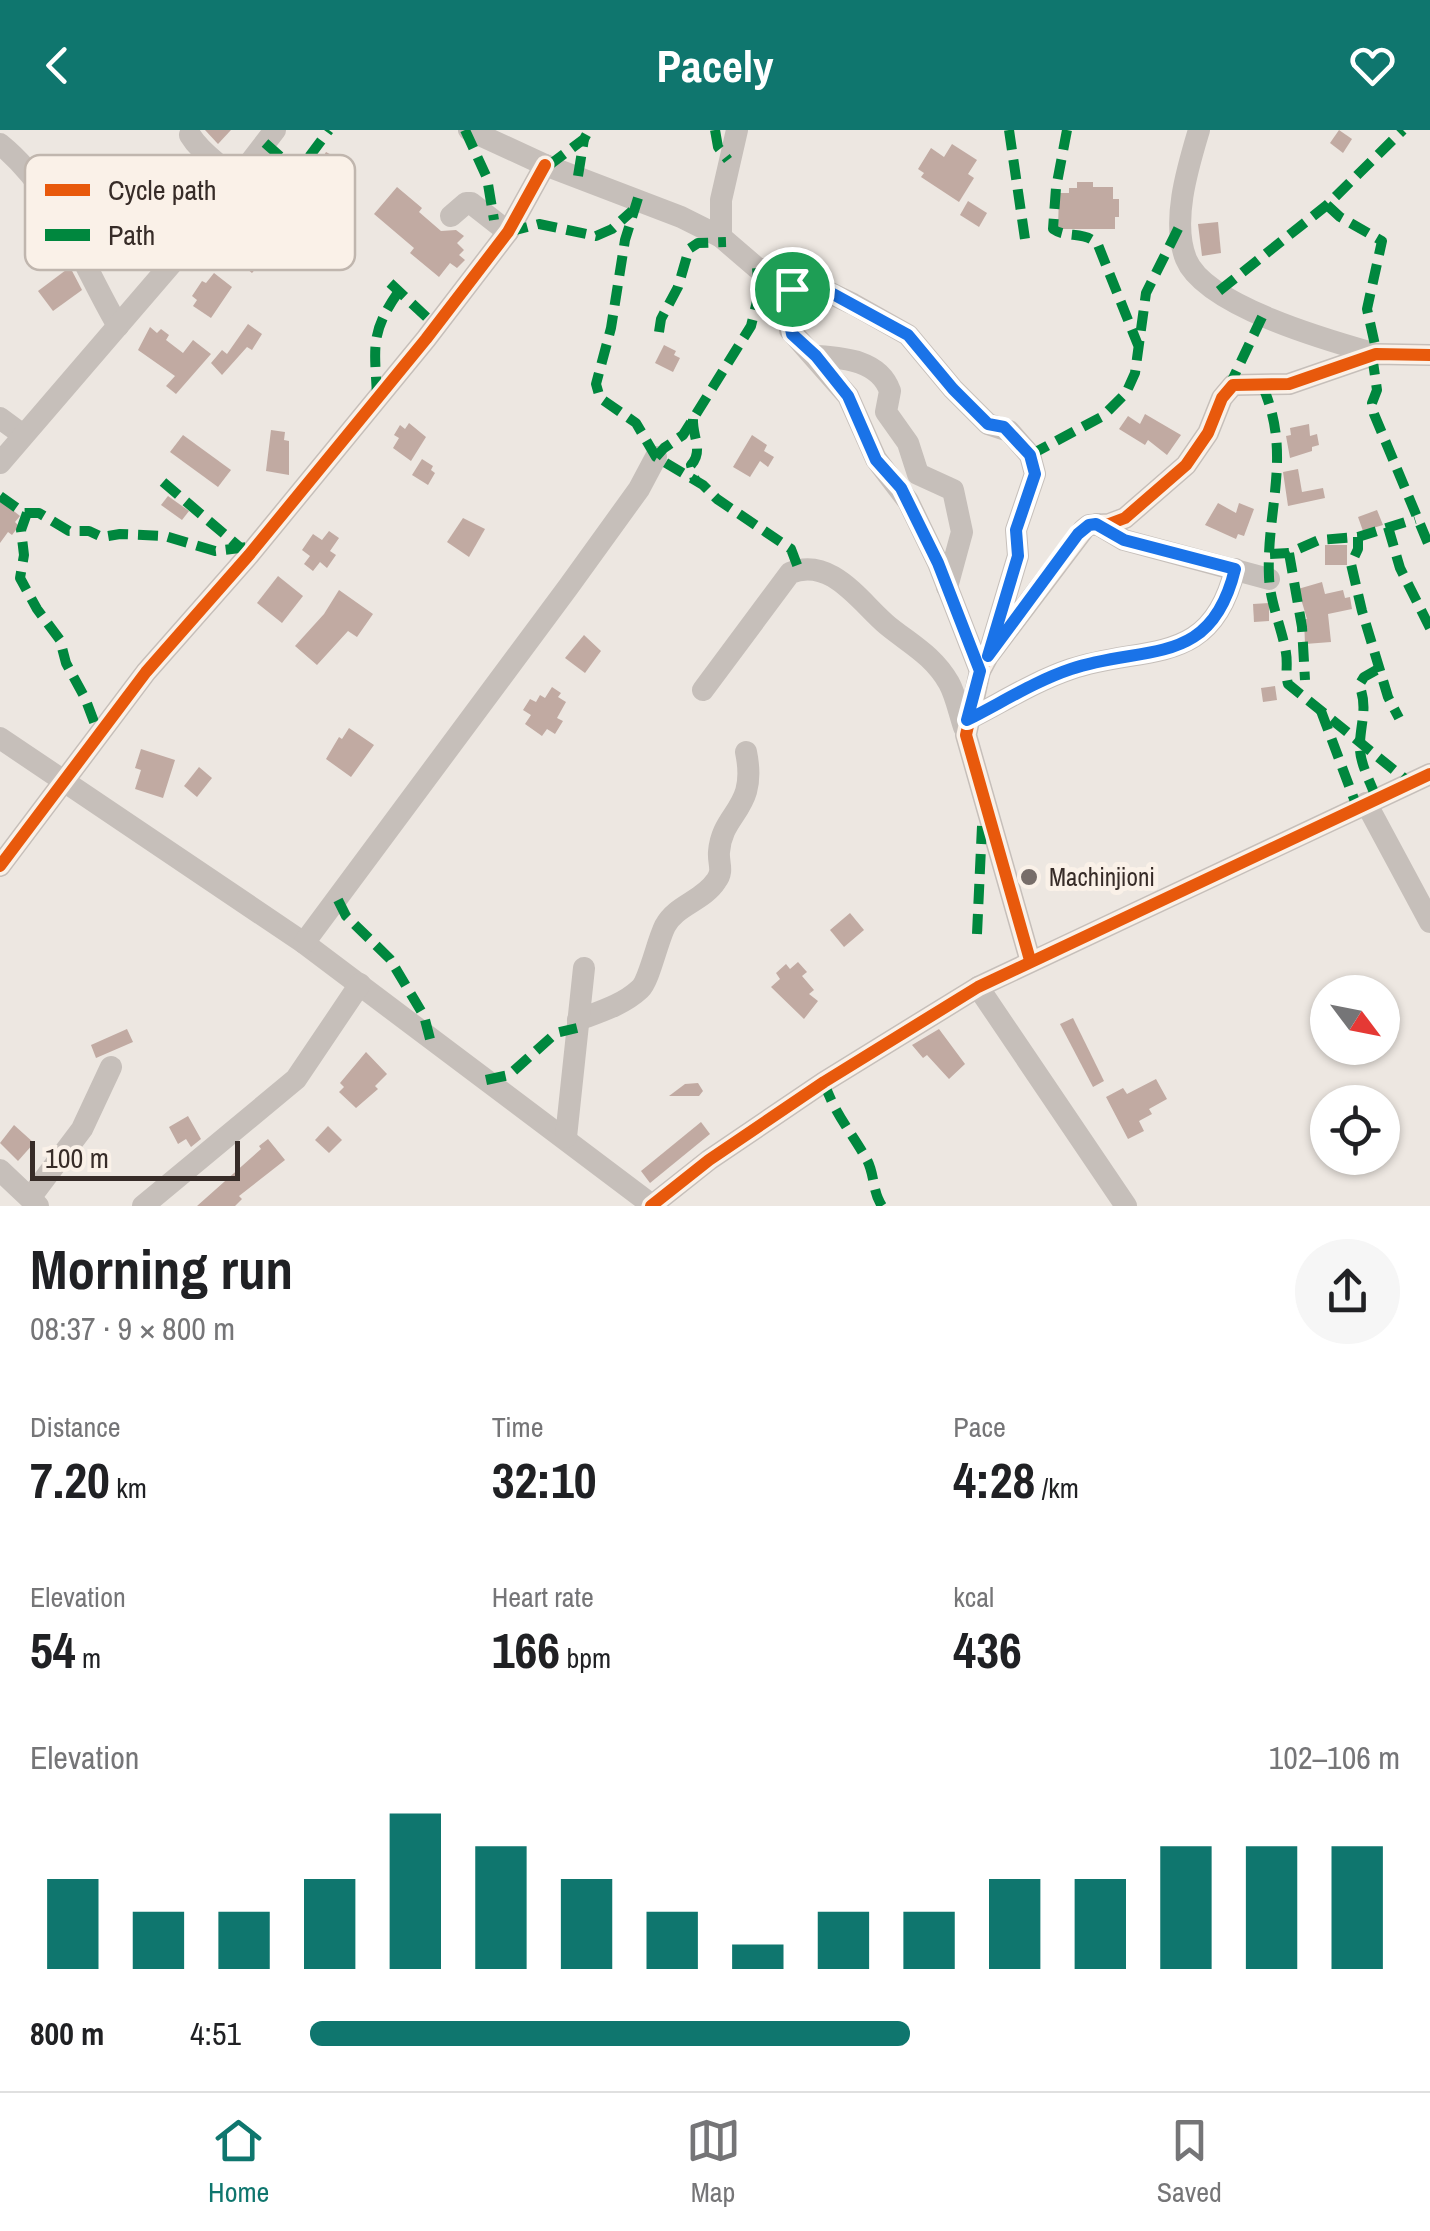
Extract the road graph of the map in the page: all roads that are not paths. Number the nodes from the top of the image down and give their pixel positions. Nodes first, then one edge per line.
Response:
1 (275, 130) edge
2 (468, 130) edge
3 (736, 130) edge
4 (1199, 130) edge
5 (190, 136) dead end
6 (0, 144) edge
7 (205, 155) edge
8 (256, 155) edge
9 (545, 165) junction
10 (25, 167) edge
11 (451, 216) dead end
12 (508, 232) junction
13 (722, 237) junction
14 (88, 270) edge
15 (164, 270) edge
16 (782, 274) junction
17 (118, 326) junction
18 (1376, 354) junction
19 (1430, 355) edge
20 (816, 356) junction
21 (0, 418) edge
22 (23, 435) junction
23 (656, 457) dead end
24 (0, 463) edge
25 (1096, 524) junction
26 (1235, 569) junction
27 (1269, 579) dead end
28 (947, 587) junction
29 (984, 664) junction
30 (703, 690) dead end
31 (966, 728) junction
32 (0, 738) edge
33 (746, 752) dead end
34 (1430, 774) edge
35 (63, 780) junction
36 (1366, 803) junction
37 (0, 866) edge
38 (1430, 922) edge
39 (304, 943) junction
40 (1030, 960) junction
41 (584, 968) dead end
42 (360, 984) junction
43 (978, 987) junction
44 (578, 1020) junction
45 (111, 1067) dead end
46 (566, 1137) junction
47 (16, 1192) edge
48 (143, 1206) edge
49 (652, 1206) edge
50 (1126, 1206) edge

1 - 8 street
2 - 9 street
3 - 13 street
4 - 18 street
5 - 7 street
6 - 10 street
9 - 12 street
9 - 13 street
11 - 12 street
12 - 35 street
13 - 16 street
14 - 17 street
15 - 17 street
16 - 20 street
16 - 29 street
17 - 22 street
18 - 19 street
18 - 25 street
20 - 28 street
20 - 28 street
21 - 22 street
22 - 24 street
23 - 39 street
25 - 26 street
25 - 29 street
26 - 27 street
26 - 31 street
28 - 29 street
29 - 31 street
30 - 31 street
31 - 40 street
32 - 35 street
33 - 44 street
34 - 36 street
35 - 37 street
35 - 39 street
36 - 38 street
36 - 40 street
39 - 42 street
40 - 43 street
41 - 44 street
42 - 46 street
42 - 48 street
43 - 49 street
43 - 50 street
44 - 46 street
45 - 47 street
46 - 49 street

